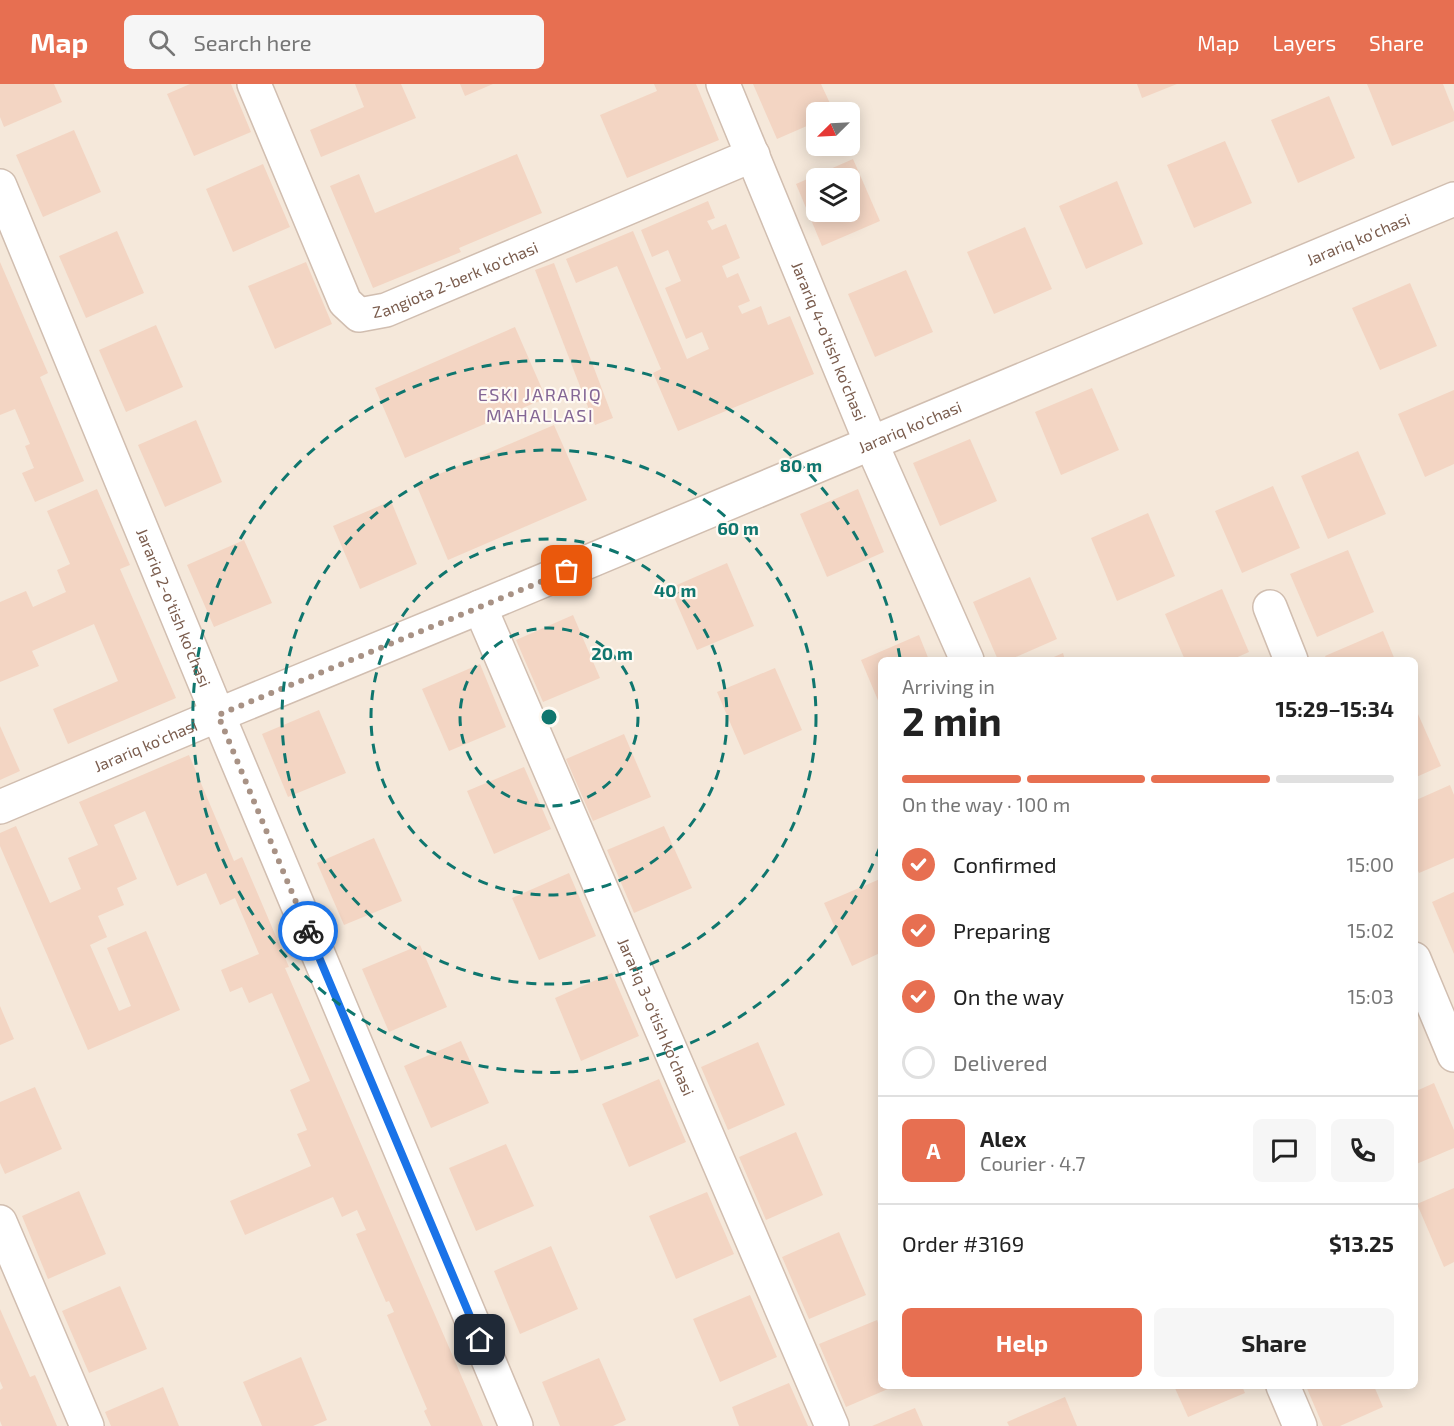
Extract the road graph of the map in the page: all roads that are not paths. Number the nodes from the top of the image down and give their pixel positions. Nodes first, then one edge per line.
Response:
1 (254, 84) edge
2 (723, 84) edge
3 (753, 155) junction
4 (0, 186) edge
5 (1454, 199) edge
6 (872, 443) junction
7 (480, 607) junction
8 (1270, 608) dead end
9 (965, 657) edge
10 (1290, 657) edge
11 (218, 715) junction
12 (0, 807) edge
13 (1418, 969) edge
14 (1454, 1055) edge
15 (0, 1222) edge
16 (1284, 1389) edge
17 (87, 1426) edge
18 (516, 1426) edge
19 (832, 1426) edge
20 (1300, 1426) edge

1 - 3 street, Zangiota 2-berk ko'chasi
2 - 3 street, Jarariq 4-o'tish ko'chasi
3 - 6 street, Jarariq 4-o'tish ko'chasi
4 - 11 street, Jarariq 2-o'tish ko'chasi
5 - 6 street, Jarariq ko'chasi
6 - 7 street, Jarariq ko'chasi
6 - 9 street, Jarariq 4-o'tish ko'chasi
7 - 11 street, Jarariq ko'chasi
7 - 19 street, Jarariq 3-o'tish ko'chasi
8 - 10 street
11 - 12 street, Jarariq ko'chasi
11 - 18 street, Jarariq 2-o'tish ko'chasi
13 - 14 street
15 - 17 street
16 - 20 street

